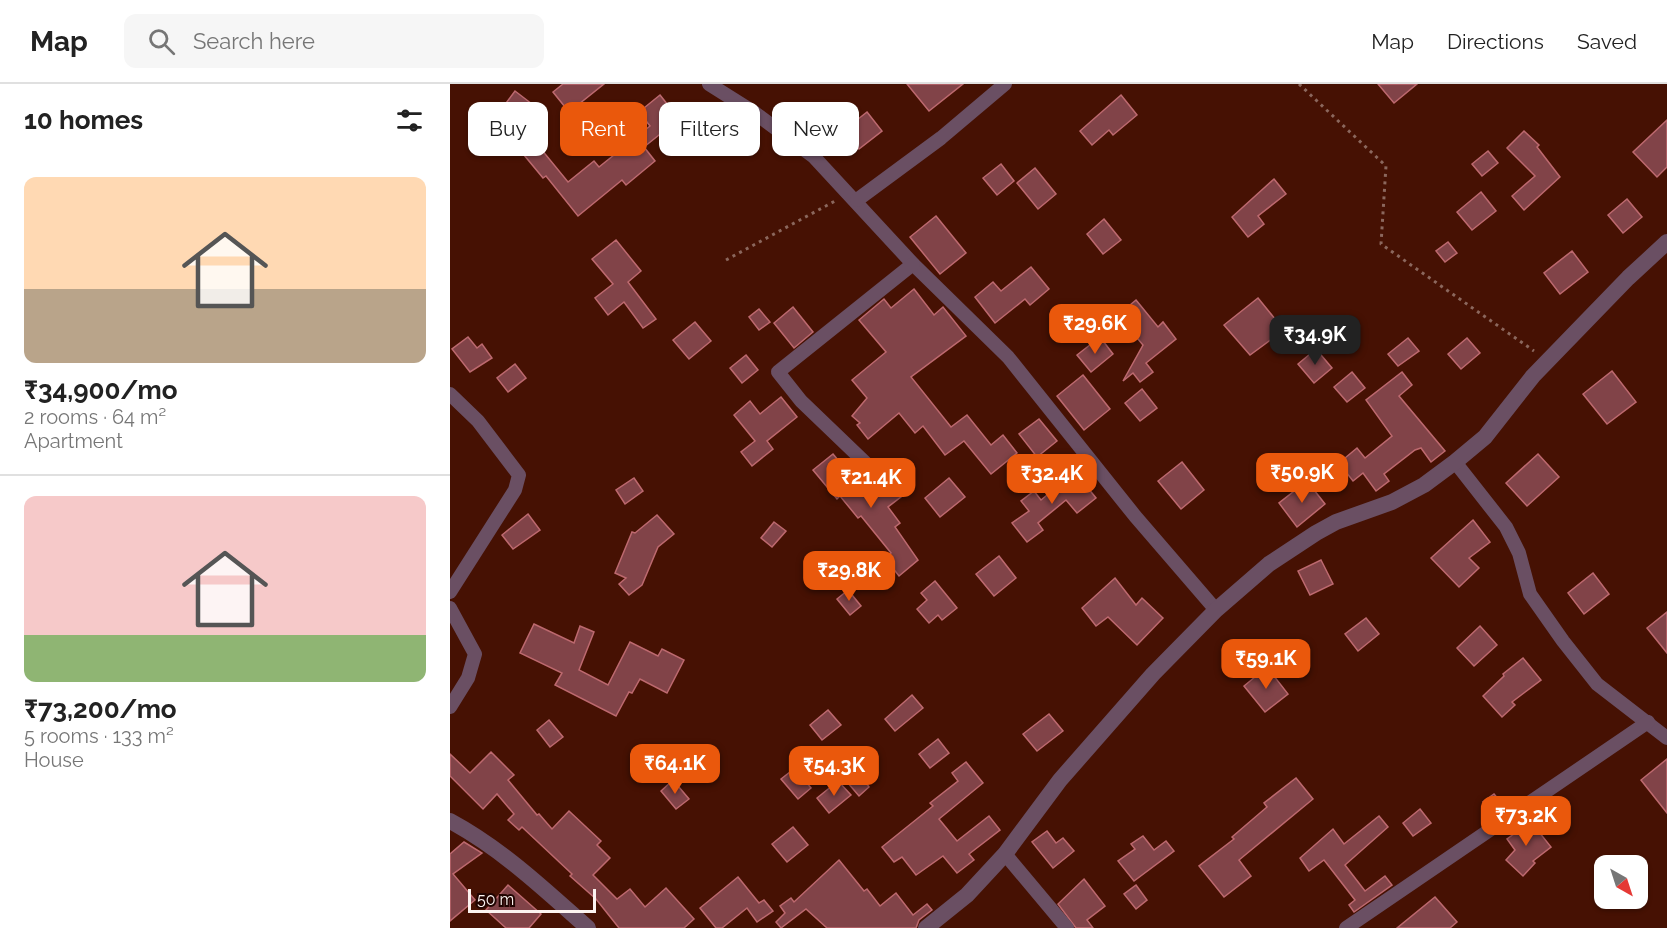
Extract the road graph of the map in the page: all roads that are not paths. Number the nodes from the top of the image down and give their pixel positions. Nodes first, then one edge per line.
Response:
1 (710, 84) edge
2 (1005, 84) edge
3 (853, 197) junction
4 (1667, 242) edge
5 (913, 264) junction
6 (450, 394) edge
7 (1455, 462) junction
8 (876, 473) dead end
9 (450, 592) edge
10 (450, 608) edge
11 (1216, 610) junction
12 (450, 707) edge
13 (1648, 722) junction
14 (1667, 738) edge
15 (450, 821) edge
16 (1005, 854) junction
17 (588, 928) edge
18 (926, 928) edge
19 (1066, 928) edge
20 (1346, 928) edge

1 - 3 street
2 - 3 street
3 - 5 street
4 - 7 street
5 - 8 street
5 - 11 street
6 - 9 street
7 - 11 street
7 - 13 street
10 - 12 street
11 - 16 street
13 - 14 street
13 - 20 street
15 - 17 street
16 - 18 street
16 - 19 street

